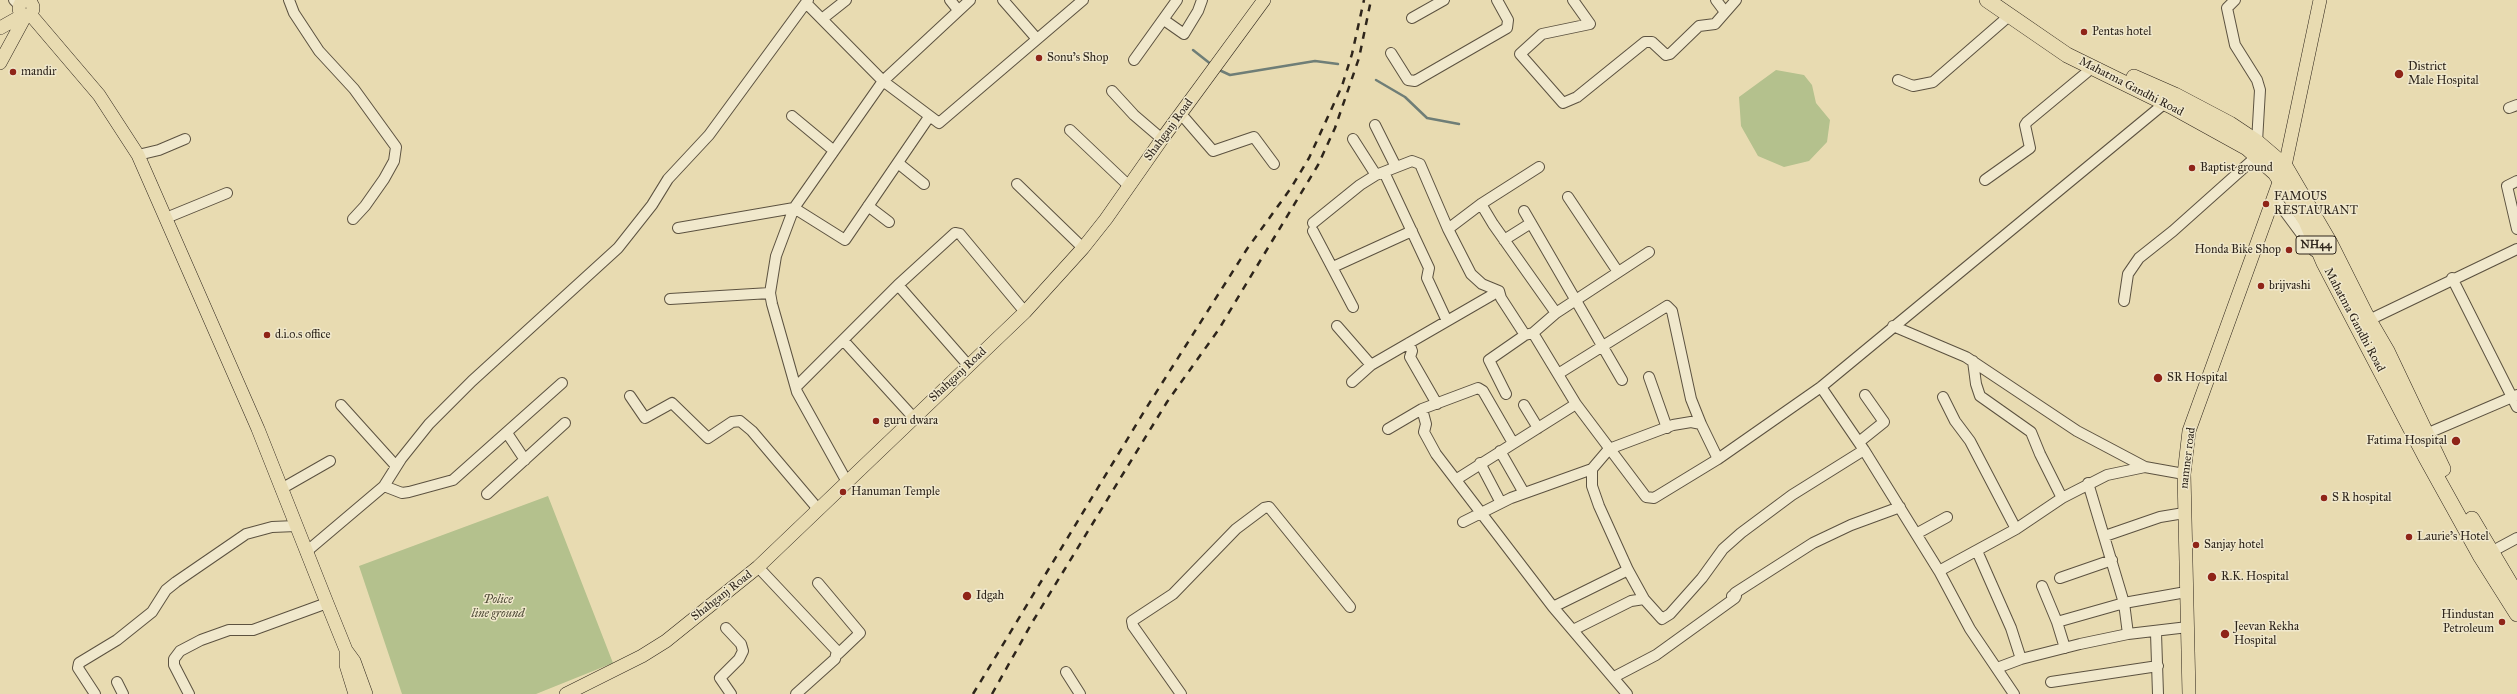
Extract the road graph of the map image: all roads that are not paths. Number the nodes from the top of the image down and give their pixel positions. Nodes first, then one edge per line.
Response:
1 (288, 0) edge
2 (846, 0) edge
3 (950, 0) edge
4 (970, 0) edge
5 (1003, 0) edge
6 (1083, 0) edge
7 (1177, 0) edge
8 (1202, 0) edge
9 (1264, 0) edge
10 (1444, 0) edge
11 (1497, 0) edge
12 (1573, 0) edge
13 (1716, 0) edge
14 (1736, 0) edge
15 (1988, 0) edge
16 (2002, 0) edge
17 (2235, 0) edge
18 (2320, 0) edge
19 (807, 1) edge
20 (27, 7) edge
21 (958, 10) junction
22 (1725, 12) junction
23 (2009, 16) junction
24 (0, 18) edge
25 (1412, 18) dead end
26 (822, 19) junction
27 (1164, 20) junction
28 (0, 28) edge
29 (1037, 40) junction
30 (1391, 54) dead end
31 (1134, 60) dead end
32 (0, 63) edge
33 (2092, 68) junction
34 (1898, 80) dead end
35 (883, 81) junction
36 (1112, 91) dead end
37 (2165, 103) junction
38 (1181, 114) junction
39 (792, 116) dead end
40 (929, 117) junction
41 (1375, 125) dead end
42 (1070, 130) dead end
43 (186, 139) dead end
44 (1162, 139) junction
45 (1353, 139) dead end
46 (2257, 149) junction
47 (833, 150) junction
48 (138, 155) junction
49 (898, 163) junction
50 (1274, 164) dead end
51 (1396, 167) junction
52 (1539, 167) dead end
53 (2282, 172) junction
54 (1380, 173) junction
55 (1985, 180) dead end
56 (2517, 181) edge
57 (924, 184) dead end
58 (1017, 184) dead end
59 (1129, 186) junction
60 (227, 194) dead end
61 (1568, 197) dead end
62 (2274, 197) junction
63 (1481, 204) junction
64 (868, 206) junction
65 (794, 208) junction
66 (1524, 211) dead end
67 (166, 218) junction
68 (353, 219) dead end
69 (889, 222) dead end
70 (1530, 223) junction
71 (678, 228) dead end
72 (1448, 229) junction
73 (2517, 229) edge
74 (1412, 232) junction
75 (1504, 240) junction
76 (1084, 248) junction
77 (2517, 249) edge
78 (1649, 252) dead end
79 (2326, 266) junction
80 (1333, 267) junction
81 (1618, 272) junction
82 (2452, 278) junction
83 (898, 286) junction
84 (1499, 291) junction
85 (770, 293) junction
86 (670, 299) dead end
87 (1575, 301) junction
88 (2124, 301) dead end
89 (1353, 307) dead end
90 (1026, 312) junction
91 (1556, 314) junction
92 (2369, 320) junction
93 (1447, 321) junction
94 (1337, 326) dead end
95 (1893, 326) junction
96 (1529, 334) junction
97 (843, 340) junction
98 (1409, 343) junction
99 (1603, 345) junction
100 (1973, 361) junction
101 (968, 365) junction
102 (1371, 365) junction
103 (1558, 374) junction
104 (1649, 378) dead end
105 (1622, 380) dead end
106 (1352, 382) dead end
107 (562, 383) dead end
108 (796, 387) junction
109 (1821, 387) junction
110 (1506, 394) dead end
111 (1865, 395) dead end
112 (630, 396) dead end
113 (2514, 396) edge
114 (1943, 397) dead end
115 (1437, 404) junction
116 (1576, 404) junction
117 (341, 405) dead end
118 (1524, 405) dead end
119 (2517, 407) edge
120 (1422, 409) junction
121 (913, 418) junction
122 (566, 423) dead end
123 (1701, 424) junction
124 (1538, 428) junction
125 (1666, 428) junction
126 (1388, 429) dead end
127 (507, 433) junction
128 (2426, 434) junction
129 (1513, 443) junction
130 (1862, 446) junction
131 (1609, 449) junction
132 (1500, 451) junction
133 (1718, 458) junction
134 (525, 460) junction
135 (330, 461) dead end
136 (1480, 464) junction
137 (396, 466) junction
138 (2145, 467) junction
139 (1592, 469) junction
140 (2184, 474) junction
141 (1457, 479) junction
142 (847, 482) junction
143 (2088, 483) junction
144 (384, 486) junction
145 (281, 489) junction
146 (1524, 493) junction
147 (487, 494) dead end
148 (2062, 498) junction
149 (1501, 503) junction
150 (1900, 507) junction
151 (818, 509) junction
152 (1481, 512) junction
153 (2184, 513) junction
154 (1947, 518) dead end
155 (1463, 522) dead end
156 (296, 526) junction
157 (2016, 530) junction
158 (1916, 534) junction
159 (2104, 536) junction
160 (2517, 538) edge
161 (1977, 551) junction
162 (306, 552) junction
163 (2491, 552) junction
164 (2112, 560) junction
165 (758, 567) junction
166 (1628, 570) junction
167 (1939, 571) junction
168 (2060, 578) dead end
169 (818, 583) dead end
170 (2042, 586) dead end
171 (2186, 592) junction
172 (2517, 595) edge
173 (1644, 599) junction
174 (2124, 602) junction
175 (327, 603) junction
176 (1553, 606) junction
177 (1350, 607) dead end
178 (2517, 614) edge
179 (2057, 622) junction
180 (2188, 627) junction
181 (726, 628) dead end
182 (1573, 630) junction
183 (2156, 632) junction
184 (2128, 634) junction
185 (2065, 648) junction
186 (346, 650) junction
187 (838, 654) junction
188 (2021, 659) junction
189 (2158, 666) junction
190 (1997, 668) junction
191 (1066, 672) dead end
192 (1614, 678) junction
193 (117, 682) dead end
194 (2051, 682) dead end
195 (95, 694) edge
196 (123, 694) edge
197 (189, 694) edge
198 (355, 694) edge
199 (366, 694) edge
200 (566, 694) edge
201 (731, 694) edge
202 (796, 694) edge
203 (1080, 694) edge
204 (1181, 694) edge
205 (1627, 694) edge
206 (2014, 694) edge
207 (2158, 694) edge
208 (2189, 694) edge

1 - 68 street
2 - 26 street
3 - 21 street
4 - 21 street
5 - 29 street
6 - 29 street
7 - 27 street
8 - 27 street
9 - 38 main road, Shahganj Road
10 - 25 street
11 - 30 street
12 - 22 street
13 - 22 street
14 - 22 street
15 - 23 highway, Mahatma Gandhi Road / NH44
16 - 46 highway, Mahatma Gandhi Road / NH44
17 - 46 street
18 - 53 main road, namner road
19 - 26 street
19 - 137 street
20 - 24 main road
20 - 28 main road
20 - 32 main road
20 - 48 main road
21 - 35 street
23 - 33 highway, Mahatma Gandhi Road / NH44
23 - 34 street
26 - 35 street
27 - 31 street
29 - 40 street
33 - 37 highway, Mahatma Gandhi Road / NH44
33 - 55 street
35 - 40 street
35 - 47 street
36 - 44 street
37 - 46 highway, Mahatma Gandhi Road / NH44
37 - 95 street
38 - 44 main road, Shahganj Road
38 - 50 street
39 - 47 street
40 - 49 street
41 - 51 street
42 - 59 street
43 - 48 street
44 - 59 main road, Shahganj Road
45 - 54 street
46 - 53 highway, Mahatma Gandhi Road / NH44
46 - 88 street
47 - 65 street
48 - 67 main road
49 - 57 street
49 - 64 street
51 - 54 street
51 - 72 street
52 - 63 street
53 - 62 main road, namner road
53 - 79 highway, Mahatma Gandhi Road / NH44
53 - 92 highway, Mahatma Gandhi Road / NH44
54 - 74 street
54 - 80 street
56 - 73 street
58 - 76 street
59 - 76 main road, Shahganj Road
60 - 67 street
61 - 81 street
62 - 79 street
62 - 140 main road, namner road
63 - 72 street
63 - 75 street
64 - 65 street
64 - 69 street
65 - 71 street
65 - 85 street
66 - 70 street
67 - 145 main road
70 - 75 street
70 - 87 street
72 - 84 street
74 - 80 street
74 - 93 street
75 - 91 street
76 - 90 main road, Shahganj Road
77 - 82 street
78 - 81 street
79 - 178 highway, Mahatma Gandhi Road / NH44
80 - 89 street
81 - 87 street
82 - 92 street
82 - 113 street
83 - 90 street
83 - 97 street
83 - 101 street
84 - 93 street
84 - 96 street
85 - 86 street
85 - 108 street
87 - 91 street
87 - 99 street
90 - 101 main road, Shahganj Road
91 - 96 street
92 - 128 highway, Mahatma Gandhi Road / NH44
93 - 98 street
94 - 102 street
95 - 100 street
95 - 109 street
96 - 103 street
96 - 110 street
97 - 108 street
97 - 121 street
98 - 102 street
98 - 115 street
99 - 103 street
99 - 105 street
99 - 123 street
100 - 138 street
100 - 148 street
101 - 121 main road, Shahganj Road
102 - 106 street
103 - 116 street
104 - 125 street
107 - 127 street
108 - 142 street
109 - 130 street
109 - 133 street
111 - 130 street
112 - 151 street
113 - 119 street
113 - 128 street
114 - 157 street
115 - 120 street
115 - 129 street
116 - 124 street
116 - 131 street
117 - 137 street
118 - 124 street
120 - 126 street
120 - 141 street
121 - 142 main road, Shahganj Road
122 - 134 street
123 - 125 street
123 - 133 street
124 - 129 street
125 - 131 street
127 - 134 street
127 - 144 street
128 - 163 highway, Mahatma Gandhi Road / NH44
129 - 132 street
130 - 150 street
130 - 173 street
131 - 133 street
131 - 139 street
132 - 136 street
132 - 146 street
134 - 147 street
135 - 145 street
136 - 141 street
136 - 149 street
137 - 144 street
138 - 140 street
138 - 143 street
139 - 146 street
139 - 166 street
140 - 153 main road, namner road
141 - 152 street
142 - 151 main road, Shahganj Road
143 - 148 street
143 - 159 street
144 - 162 street
145 - 156 main road
146 - 149 street
148 - 157 street
149 - 152 street
150 - 158 street
150 - 192 street
151 - 165 main road, Shahganj Road
152 - 155 street
152 - 176 street
153 - 159 street
153 - 171 main road, namner road
154 - 158 street
156 - 162 main road
156 - 195 street
157 - 161 street
158 - 167 street
159 - 164 street
160 - 163 street
161 - 167 street
161 - 188 street
162 - 175 main road
163 - 172 highway, Mahatma Gandhi Road / NH44
164 - 168 street
164 - 174 street
165 - 187 street
165 - 200 main road, Shahganj Road
166 - 173 street
166 - 176 street
167 - 190 street
169 - 187 street
170 - 179 street
171 - 174 street
171 - 180 main road, namner road
173 - 182 street
174 - 179 street
174 - 184 street
175 - 186 main road
175 - 197 street
176 - 182 street
177 - 204 street
179 - 185 street
180 - 183 street
180 - 208 main road, namner road
181 - 201 street
182 - 192 street
183 - 184 street
183 - 189 street
184 - 185 street
185 - 188 street
186 - 198 main road
186 - 199 main road
187 - 202 street
188 - 190 street
189 - 194 street
189 - 207 street
190 - 206 street
191 - 203 street
192 - 205 street
193 - 196 street

